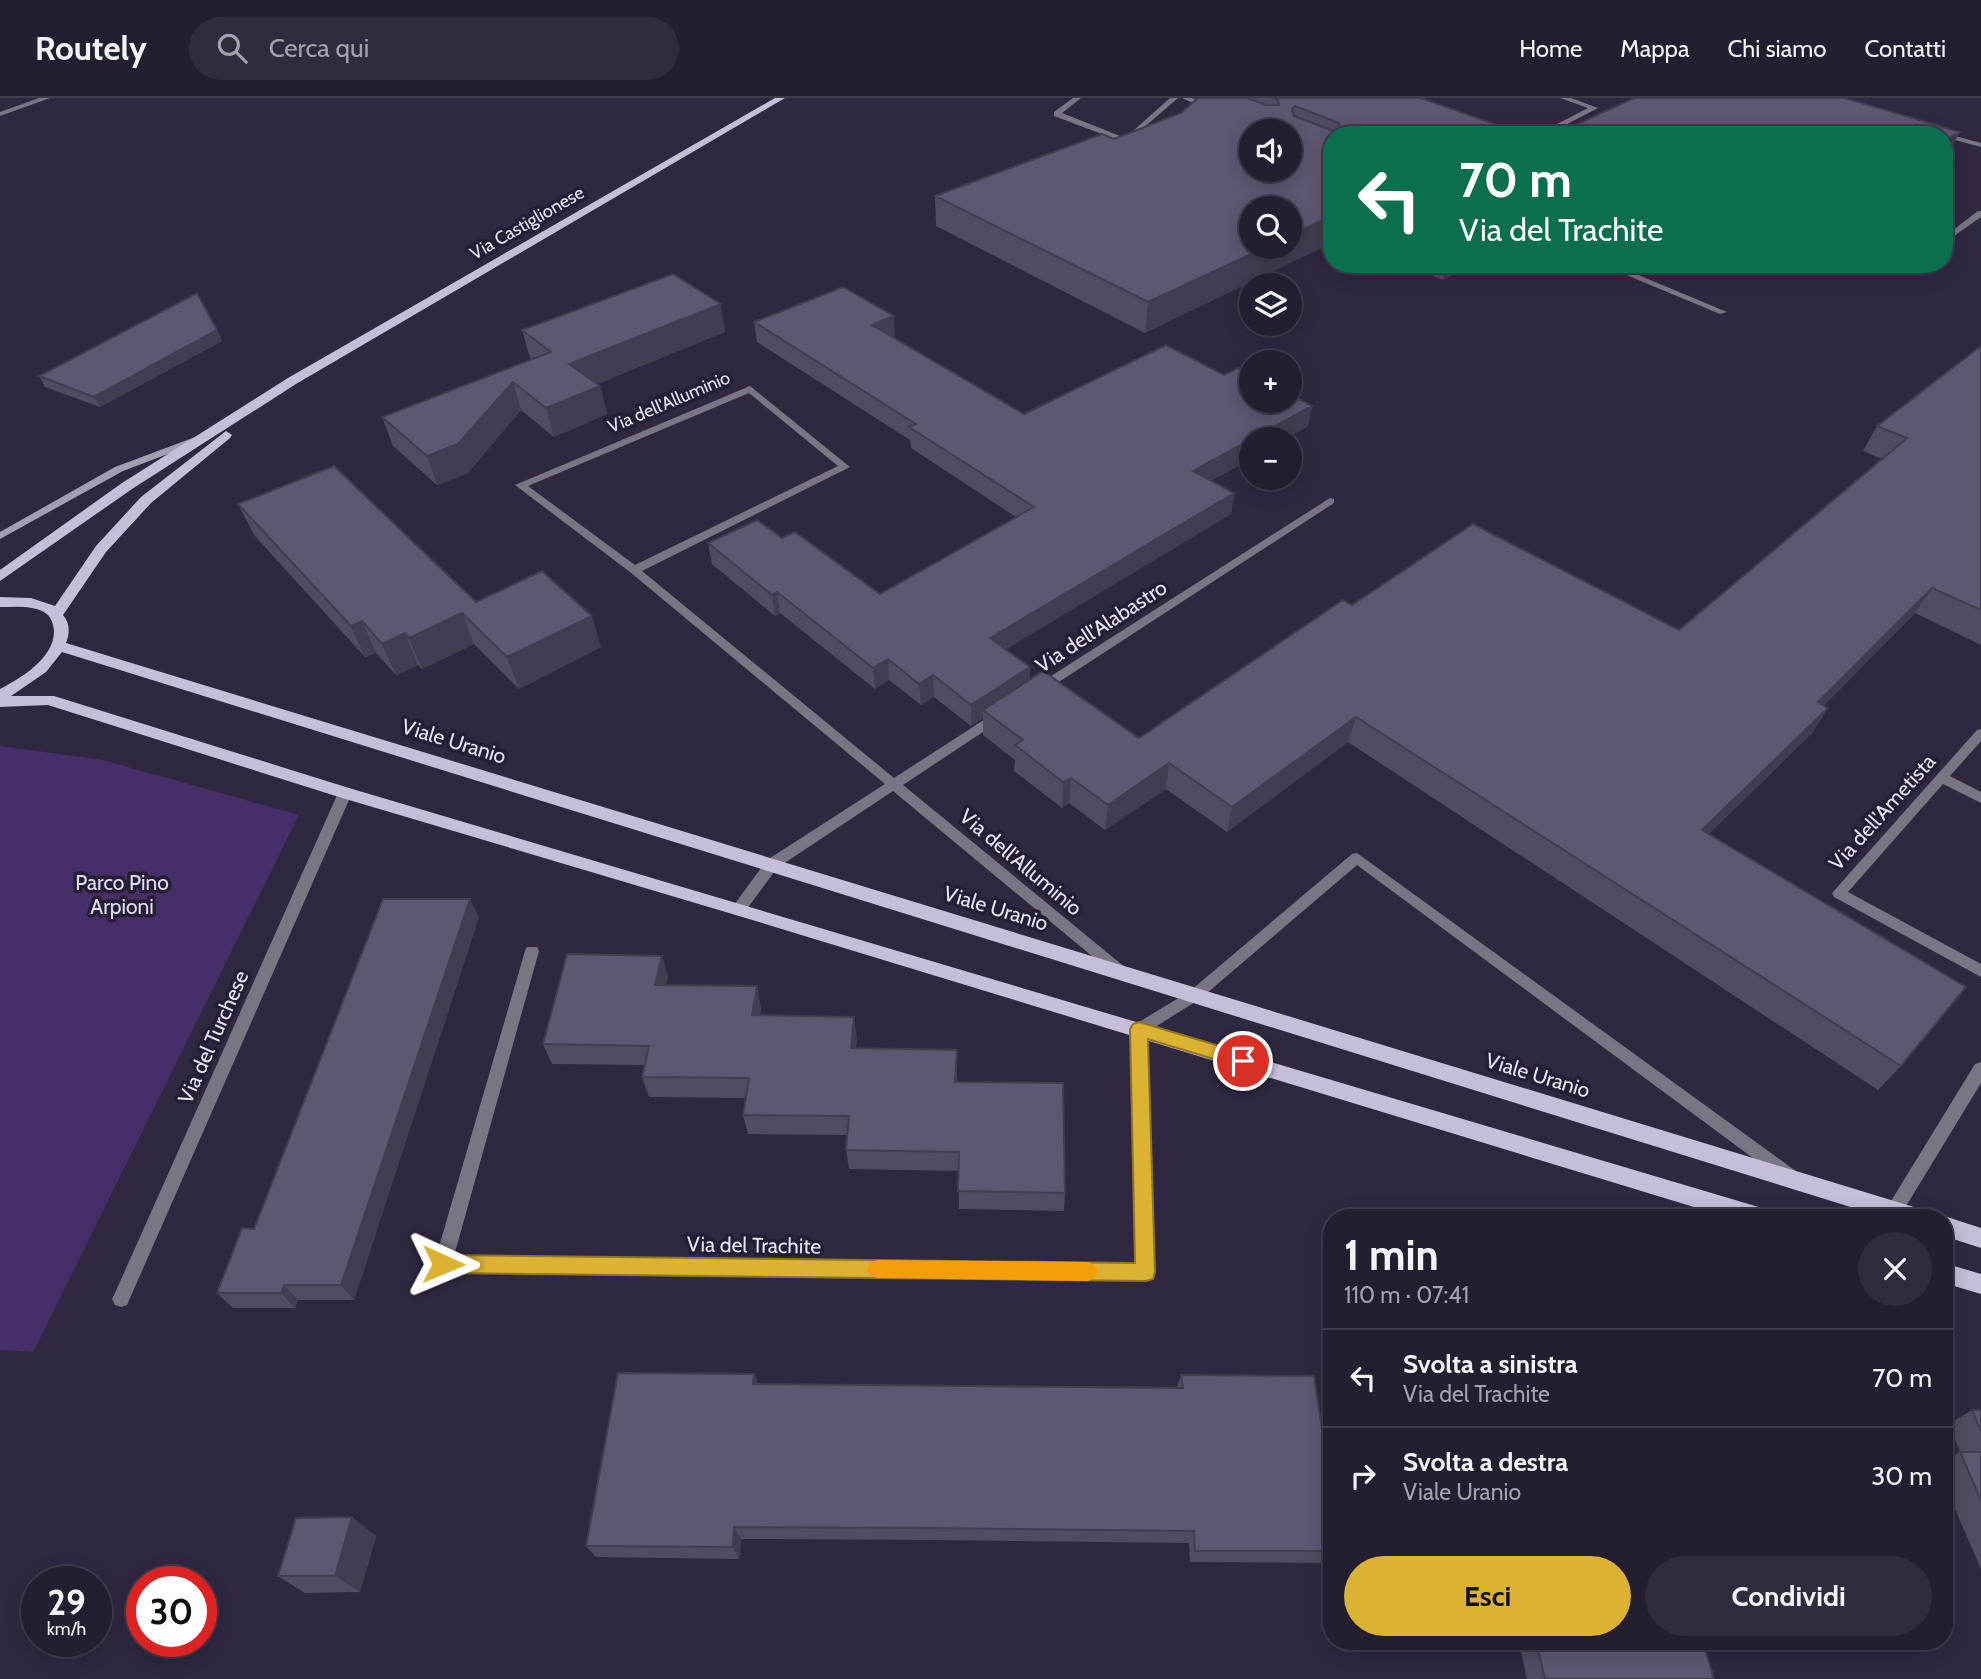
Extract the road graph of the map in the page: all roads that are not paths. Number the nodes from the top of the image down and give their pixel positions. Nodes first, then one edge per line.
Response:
1 (46, 98) edge
2 (781, 98) edge
3 (1077, 98) edge
4 (1174, 98) edge
5 (1186, 98) edge
6 (1564, 98) edge
7 (1222, 112) edge
8 (0, 114) edge
9 (1557, 126) edge
10 (1953, 137) edge
11 (1981, 145) edge
12 (1981, 213) edge
13 (1953, 234) edge
14 (1626, 273) edge
15 (1723, 312) dead end
16 (292, 381) junction
17 (209, 435) junction
18 (1330, 501) dead end
19 (0, 536) edge
20 (634, 570) junction
21 (0, 577) edge
22 (0, 602) edge
23 (56, 615) junction
24 (60, 646) junction
25 (1031, 694) edge
26 (0, 696) edge
27 (0, 702) edge
28 (1008, 709) edge
29 (1981, 733) edge
30 (1941, 778) junction
31 (893, 784) junction
32 (345, 793) junction
33 (1981, 799) edge
34 (772, 864) junction
35 (739, 909) junction
36 (532, 951) dead end
37 (1981, 971) edge
38 (1122, 972) junction
39 (1195, 995) junction
40 (1139, 1029) junction
41 (1981, 1069) edge
42 (1796, 1180) junction
43 (1732, 1209) edge
44 (1888, 1209) edge
45 (1895, 1209) edge
46 (1953, 1229) edge
47 (1981, 1238) edge
48 (1953, 1276) edge
49 (1981, 1284) edge
50 (121, 1298) dead end

1 - 8 street
2 - 16 main road, Via Castiglionese
3 - 4 street
5 - 7 street
6 - 9 street
10 - 11 street
12 - 13 street
14 - 15 street
16 - 17 main road, Via Castiglionese
16 - 23 main road, Via Castiglionese
17 - 19 main road, Via Castiglionese
17 - 21 main road, Via Castiglionese
18 - 25 street, Via dell'Alabastro
20 - 20 street, Via dell'Alluminio
20 - 31 street, Via dell'Alluminio
22 - 23 main road
23 - 24 main road
24 - 26 main road
24 - 34 main road, Viale Uranio
27 - 32 main road
28 - 31 street
29 - 30 street, Via dell'Ametista
30 - 33 street
30 - 37 street, Via dell'Ametista
31 - 34 street
31 - 38 street, Via dell'Alluminio
32 - 35 main road
32 - 50 street, Via del Turchese
34 - 35 street
34 - 38 main road, Viale Uranio
35 - 40 main road
36 - 40 street, Via del Trachite
38 - 39 main road, Viale Uranio
39 - 40 street
39 - 42 main road, Viale Uranio
39 - 42 street
40 - 43 main road
41 - 45 street
42 - 44 main road, Viale Uranio
46 - 47 main road
48 - 49 main road

